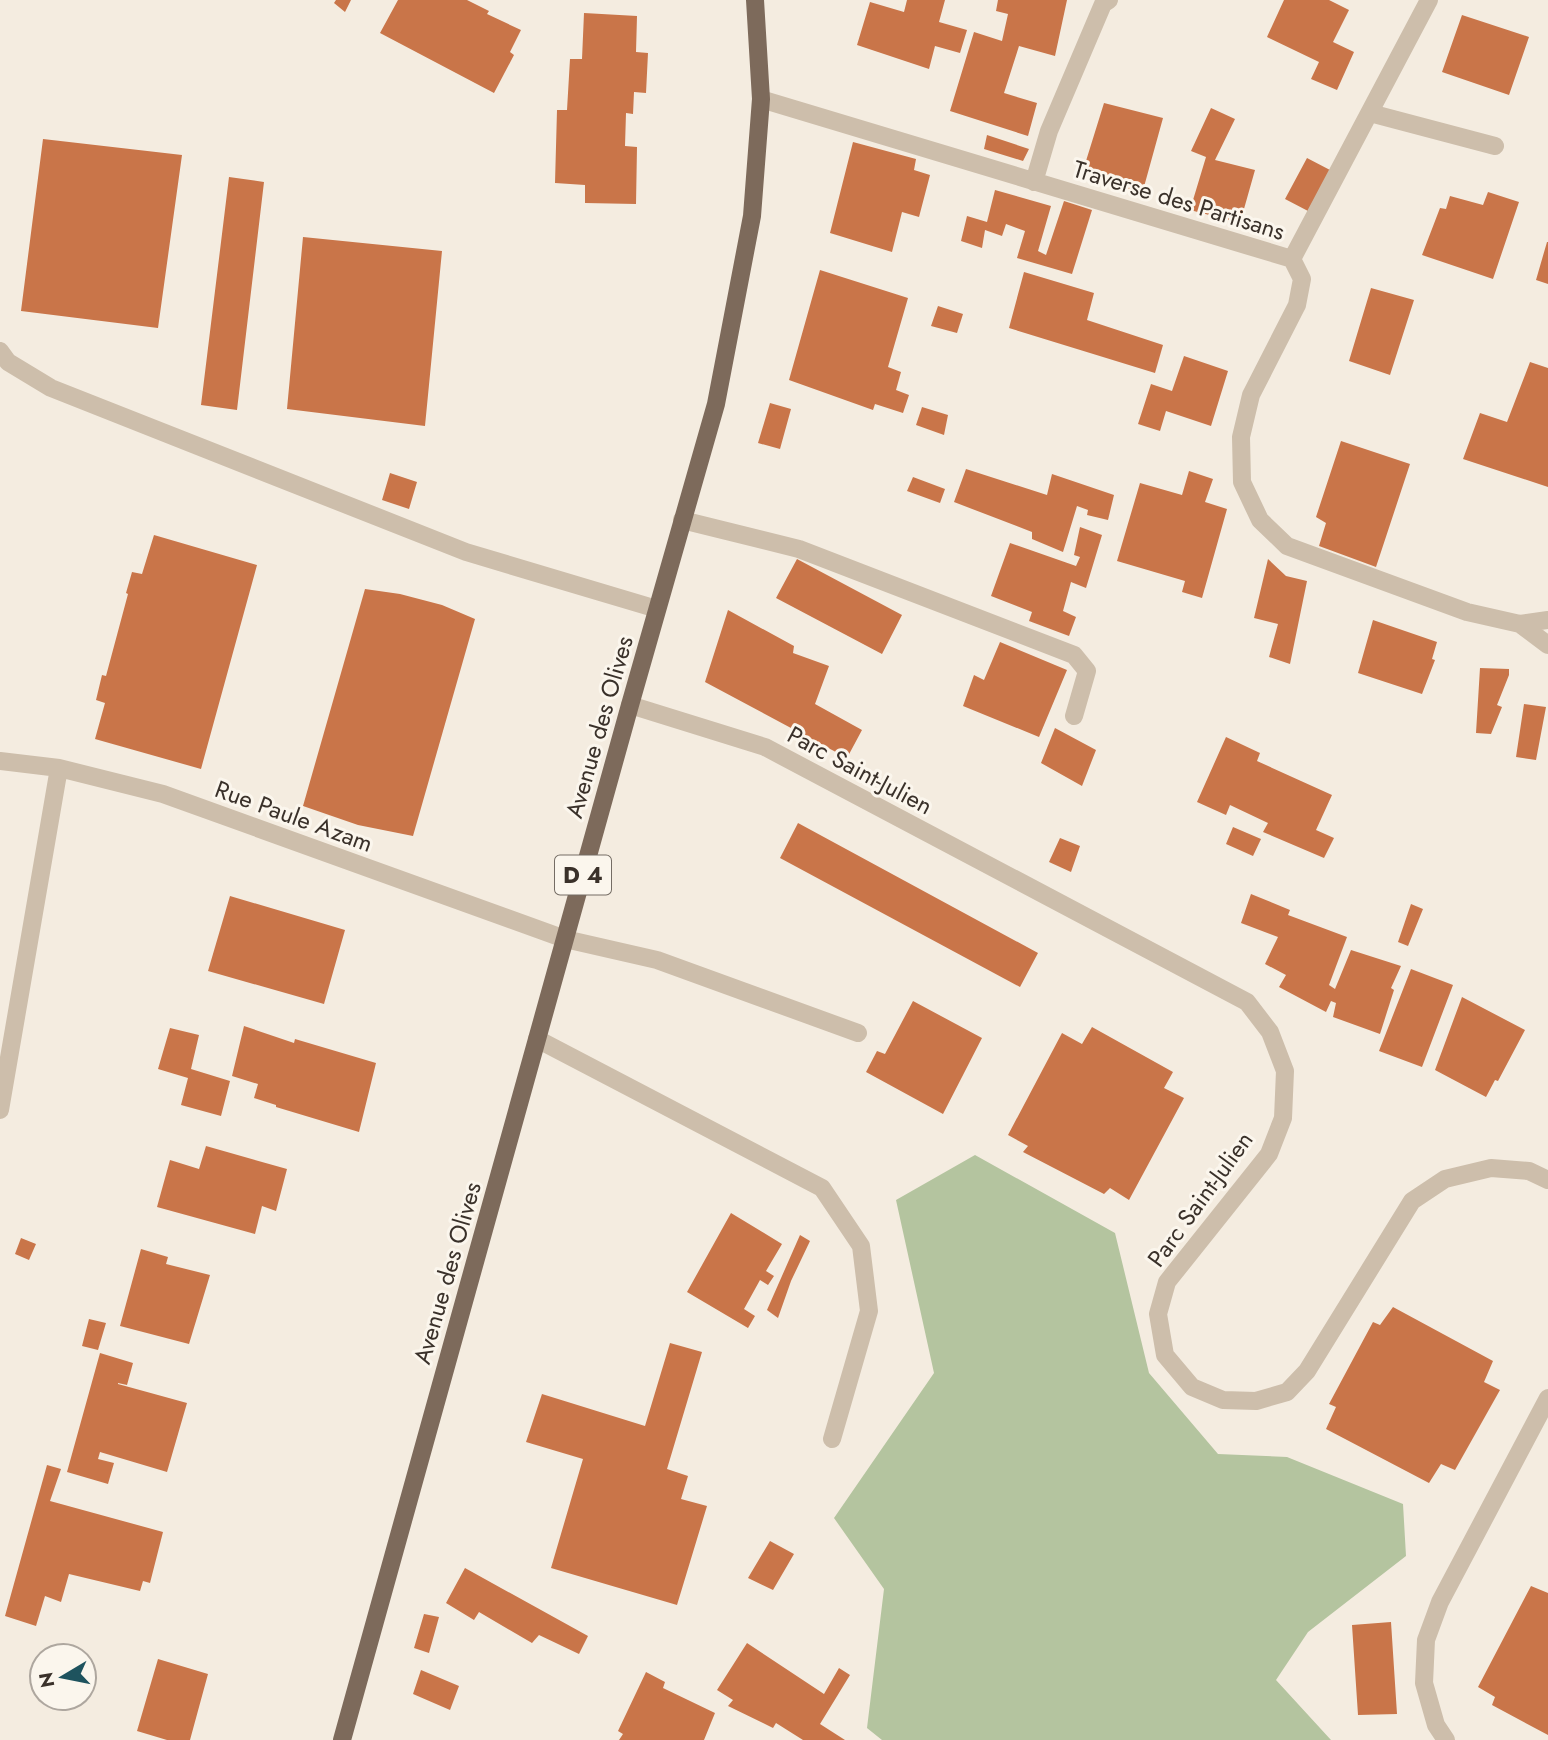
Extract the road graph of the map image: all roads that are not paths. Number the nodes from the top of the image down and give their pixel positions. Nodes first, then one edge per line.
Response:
1 (755, 0) edge
2 (1109, 0) edge
3 (1429, 0) edge
4 (761, 99) junction
5 (1370, 113) junction
6 (1495, 146) dead end
7 (1034, 182) junction
8 (1292, 259) junction
9 (0, 351) edge
10 (682, 520) junction
11 (657, 609) junction
12 (1548, 620) edge
13 (1520, 624) junction
14 (1548, 645) edge
15 (629, 705) junction
16 (1074, 716) dead end
17 (0, 761) edge
18 (59, 768) junction
19 (565, 939) junction
20 (858, 1033) dead end
21 (537, 1040) junction
22 (0, 1110) edge
23 (1548, 1180) edge
24 (1548, 1398) edge
25 (832, 1439) dead end
26 (342, 1740) edge
27 (1446, 1740) edge

1 - 4 main road, Avenue des Olives / D 4
2 - 7 street
3 - 5 street
4 - 7 street, Traverse des Partisans
4 - 10 main road, Avenue des Olives / D 4
5 - 6 street
5 - 8 street
7 - 8 street, Traverse des Partisans
8 - 13 street, Traverse des Partisans
9 - 11 street
10 - 11 main road, Avenue des Olives / D 4
10 - 16 street
11 - 15 main road, Avenue des Olives / D 4
12 - 13 street
13 - 14 street, Traverse des Partisans
15 - 19 main road, Avenue des Olives / D 4
15 - 23 street, Parc Saint-Julien
17 - 18 street, Rue Paule Azam
18 - 19 street, Rue Paule Azam
18 - 22 street
19 - 20 street, Rue Paule Azam
19 - 21 main road, Avenue des Olives / D 4
21 - 25 street
21 - 26 main road, Avenue des Olives / D 4
24 - 27 street

